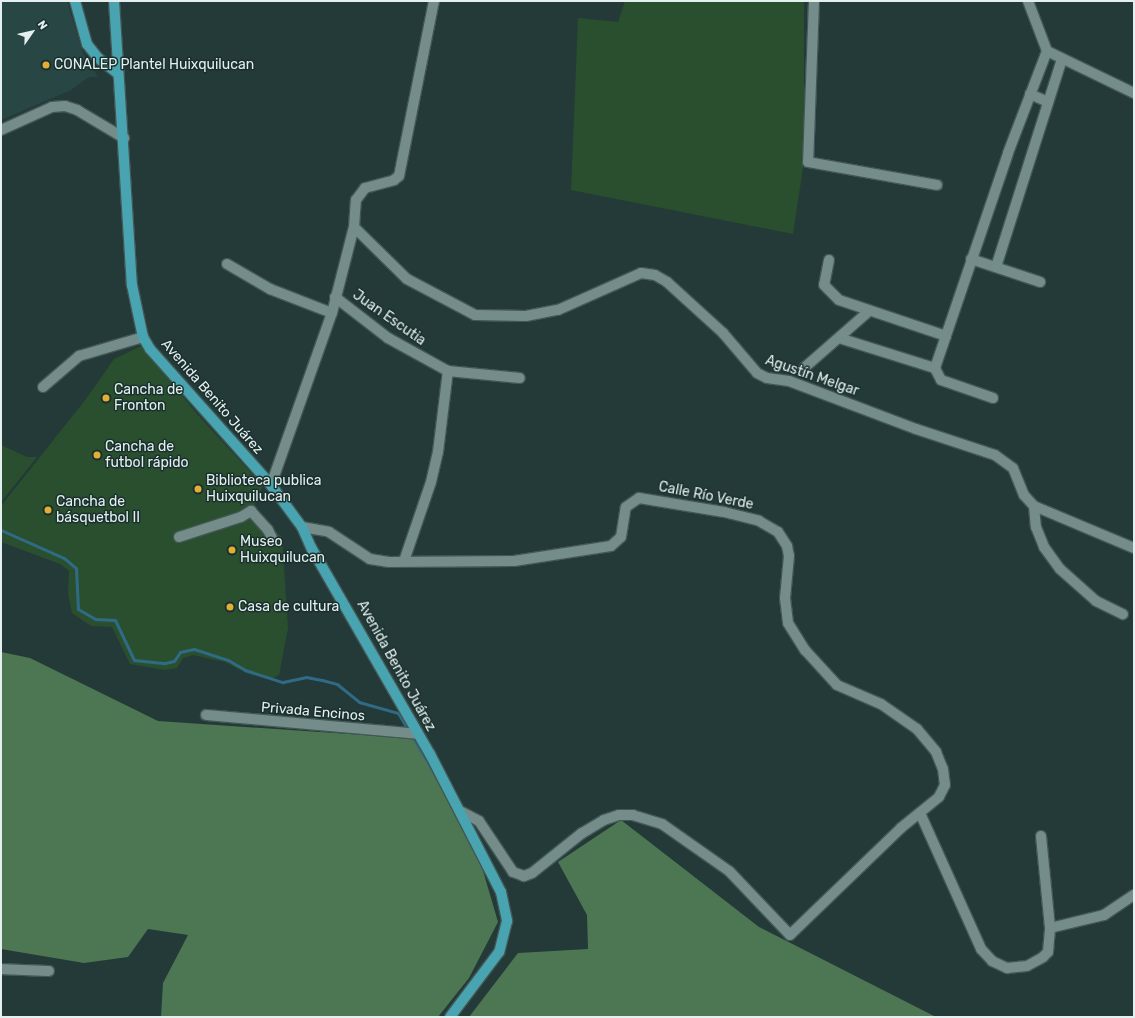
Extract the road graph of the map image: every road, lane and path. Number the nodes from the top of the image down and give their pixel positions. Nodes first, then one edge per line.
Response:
1 (75, 1) edge
2 (114, 1) edge
3 (434, 1) edge
4 (814, 1) edge
5 (1028, 1) edge
6 (1047, 51) junction
7 (1062, 59) junction
8 (117, 73) junction
9 (1134, 93) edge
10 (1030, 94) junction
11 (1048, 102) junction
12 (1, 130) edge
13 (124, 138) junction
14 (937, 185) dead end
15 (354, 227) junction
16 (971, 259) junction
17 (829, 260) dead end
18 (227, 264) dead end
19 (996, 267) junction
20 (1040, 282) dead end
21 (335, 297) junction
22 (868, 312) junction
23 (332, 313) junction
24 (946, 336) junction
25 (143, 337) junction
26 (839, 338) junction
27 (804, 368) dead end
28 (935, 368) junction
29 (448, 371) junction
30 (520, 378) dead end
31 (43, 387) dead end
32 (993, 398) dead end
33 (271, 485) junction
34 (1034, 506) junction
35 (302, 527) junction
36 (179, 537) dead end
37 (272, 538) dead end
38 (1134, 548) edge
39 (404, 561) junction
40 (1122, 614) dead end
41 (206, 715) dead end
42 (417, 734) junction
43 (462, 812) junction
44 (920, 813) junction
45 (1041, 836) dead end
46 (1134, 895) edge
47 (1050, 928) junction
48 (1, 969) edge
49 (49, 971) dead end
50 (450, 1017) edge

1 - 8 main road
2 - 8 main road, Avenida Benito Juárez
3 - 15 street
4 - 14 street
5 - 6 street
6 - 7 street
6 - 10 street
7 - 9 street
7 - 11 street
8 - 13 main road, Avenida Benito Juárez
10 - 11 street
10 - 16 street
11 - 19 street
12 - 13 street
13 - 25 main road, Avenida Benito Juárez
15 - 21 street
15 - 34 street, Agustín Melgar
16 - 19 street
16 - 24 street
17 - 22 street
18 - 23 street
19 - 20 street
21 - 23 street
21 - 29 street, Juan Escutia
22 - 24 street
22 - 26 street
23 - 33 street
24 - 28 street
25 - 31 street
25 - 33 main road, Avenida Benito Juárez
26 - 27 street
26 - 28 street
28 - 32 street
29 - 30 street, Juan Escutia
29 - 39 street
33 - 35 main road, Avenida Benito Juárez
34 - 38 street
34 - 40 street
35 - 39 street, Calle Río Verde
35 - 42 main road, Avenida Benito Juárez
36 - 37 street
39 - 44 street, Calle Río Verde
41 - 42 street, Privada Encinos
42 - 43 main road, Avenida Benito Juárez
43 - 44 street
43 - 50 main road, Avenida Benito Juárez
44 - 47 street
45 - 47 street
46 - 47 street
48 - 49 street

